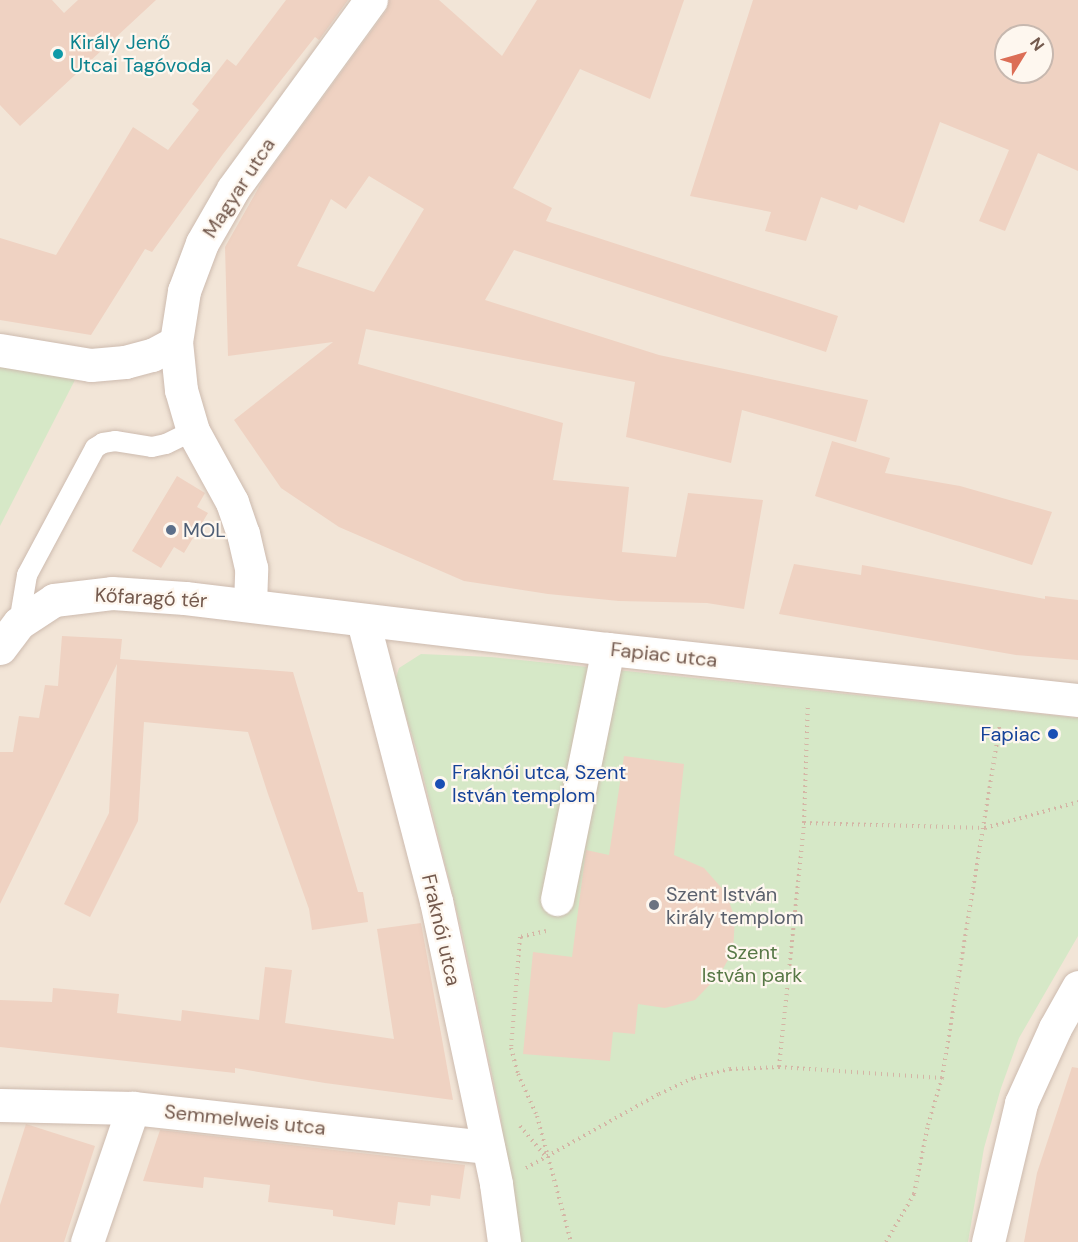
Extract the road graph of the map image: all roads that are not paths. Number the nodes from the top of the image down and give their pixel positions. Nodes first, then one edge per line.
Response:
1 (371, 0) edge
2 (176, 342) junction
3 (0, 350) edge
4 (193, 431) junction
5 (250, 605) junction
6 (363, 621) junction
7 (9, 635) edge
8 (608, 649) junction
9 (1078, 700) edge
10 (557, 899) road end
11 (1078, 987) edge
12 (0, 1105) edge
13 (133, 1108) junction
14 (488, 1147) junction
15 (87, 1242) edge
16 (504, 1242) edge
17 (988, 1242) edge

1 - 2 street, Magyar utca
2 - 3 street
2 - 4 street, Magyar utca
4 - 5 street, Magyar utca
4 - 7 lane
5 - 6 street, Fapiac utca
5 - 7 street, Kőfaragó tér
6 - 8 street, Fapiac utca
6 - 14 street, Fraknói utca
8 - 9 street, Fapiac utca
8 - 10 street
11 - 17 street
12 - 13 street, Semmelweis utca
13 - 14 street, Semmelweis utca
13 - 15 street
14 - 16 street, Fraknói utca

